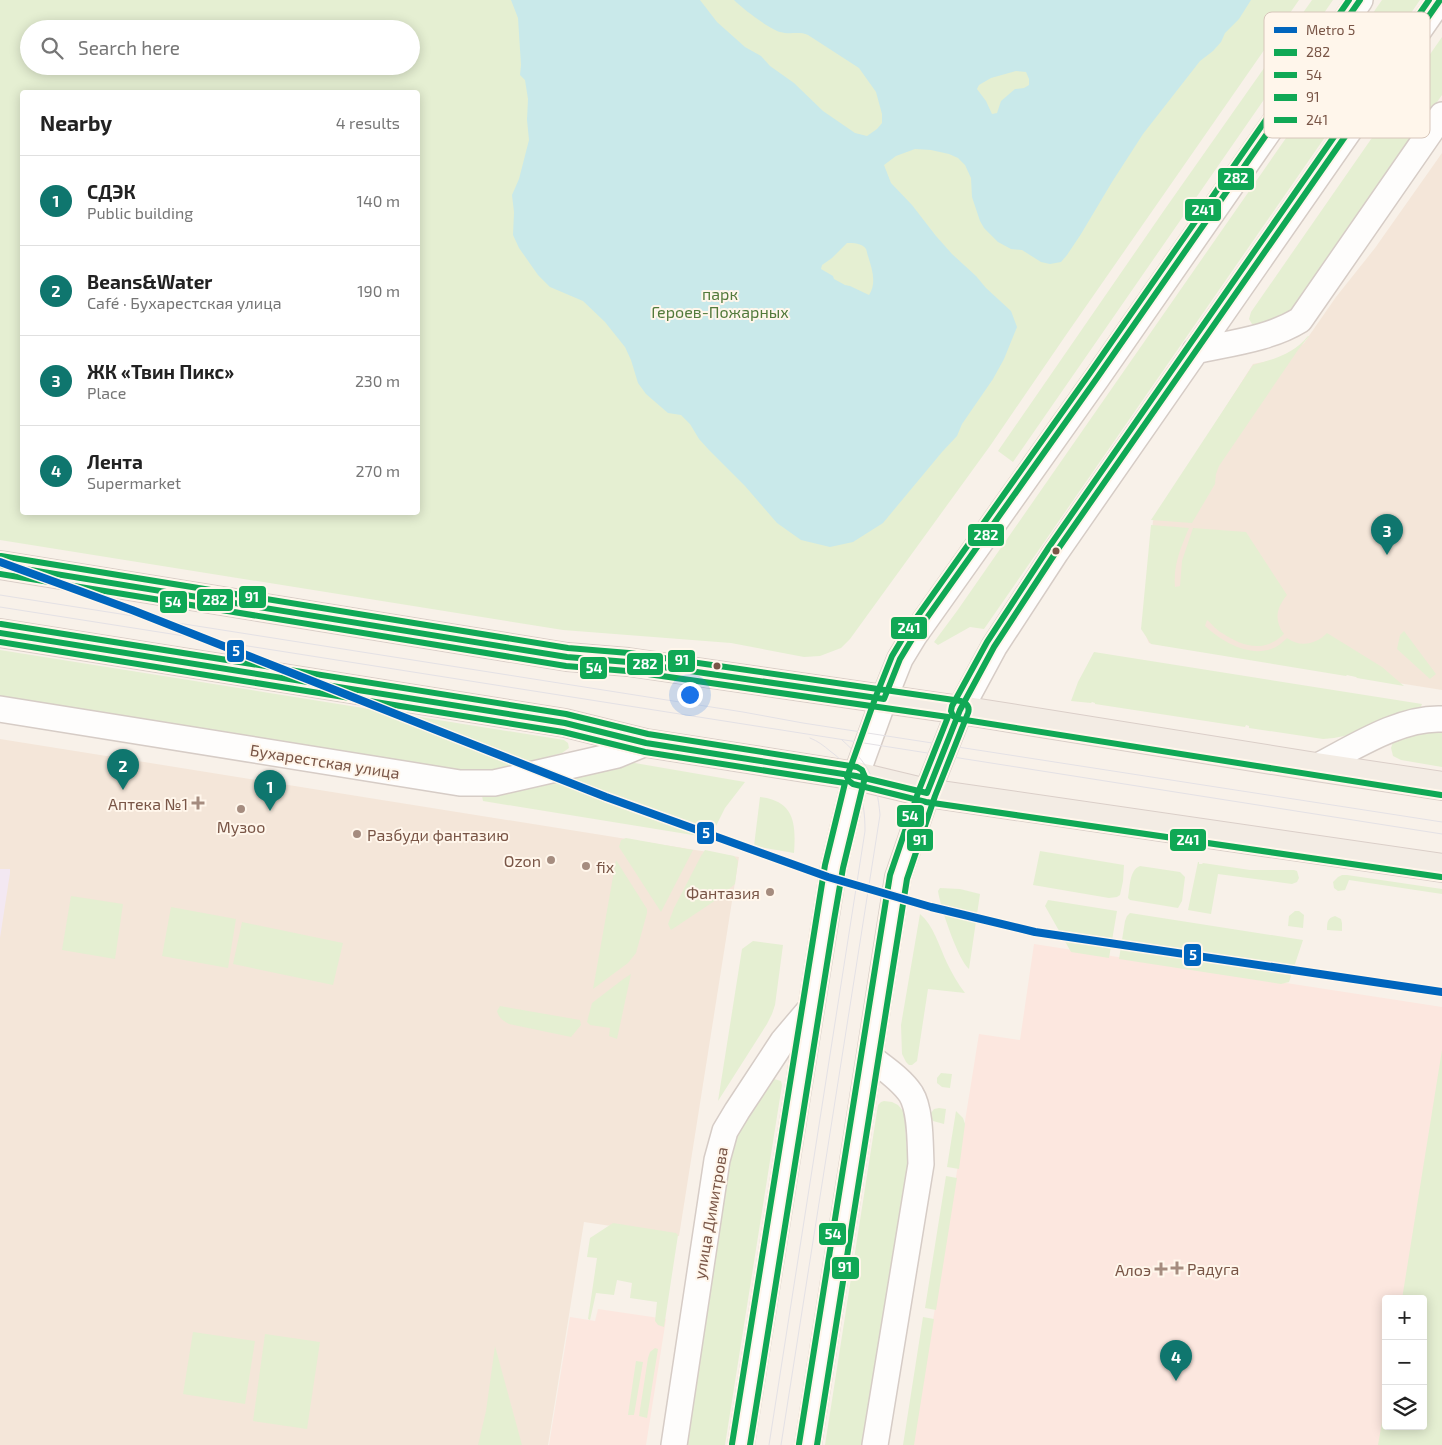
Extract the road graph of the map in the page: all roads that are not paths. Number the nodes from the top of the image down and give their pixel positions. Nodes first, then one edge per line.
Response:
1 (1360, 0) edge
2 (1440, 0) edge
3 (1352, 12) edge
4 (1430, 14) edge
5 (1442, 115) edge
6 (1430, 132) edge
7 (1264, 138) edge
8 (1344, 138) edge
9 (1426, 138) edge
10 (1195, 351) junction
11 (0, 565) edge
12 (0, 633) edge
13 (884, 699) junction
14 (0, 709) edge
15 (960, 710) junction
16 (1442, 719) edge
17 (646, 743) junction
18 (1316, 768) junction
19 (856, 776) junction
20 (1442, 786) edge
21 (927, 793) junction
22 (1442, 868) edge
23 (812, 1008) junction
24 (870, 1057) junction
25 (674, 1445) edge
26 (742, 1445) edge
27 (808, 1445) edge
28 (875, 1445) edge

1 - 3 street
2 - 4 street
5 - 6 street
7 - 13 street
8 - 10 street
9 - 10 street
10 - 15 street
11 - 13 main road
12 - 17 main road, Бухарестская улица
13 - 15 main road
13 - 19 street
14 - 17 street, Бухарестская улица
15 - 18 main road
15 - 21 street
16 - 18 street
17 - 19 main road, Бухарестская улица
18 - 20 main road
19 - 21 main road, Бухарестская улица
19 - 23 street
21 - 22 main road, Бухарестская улица
21 - 24 street
23 - 25 street, улица Димитрова
23 - 26 street
24 - 27 street
24 - 28 street

